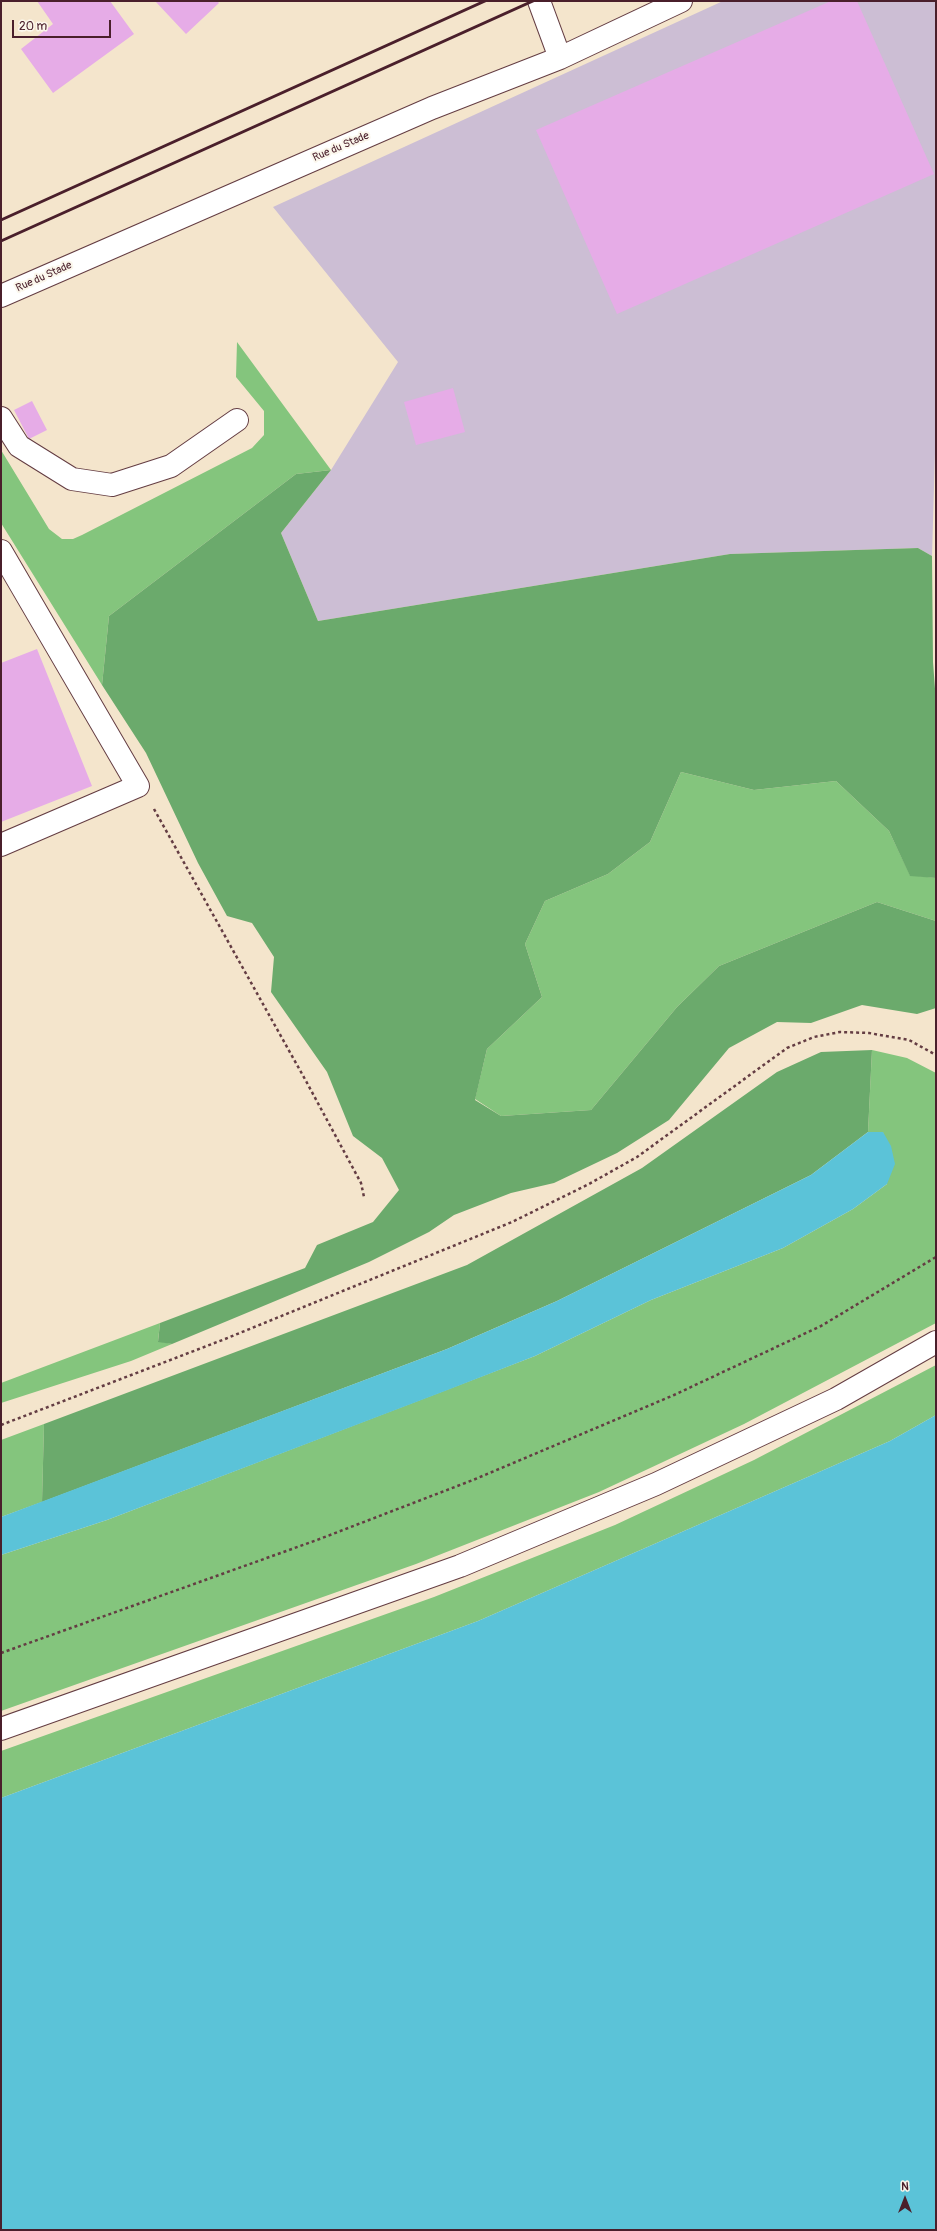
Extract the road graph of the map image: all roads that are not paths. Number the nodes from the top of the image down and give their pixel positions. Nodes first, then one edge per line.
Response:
1 (539, 1) edge
2 (681, 1) edge
3 (560, 58) junction
4 (1, 296) edge
5 (1, 418) edge
6 (237, 420) dead end
7 (1, 551) edge
8 (1, 845) edge
9 (936, 1342) edge
10 (1, 1729) edge

1 - 3 street
2 - 3 street, Rue du Stade
3 - 4 street, Rue du Stade
5 - 6 street
7 - 8 street
9 - 10 street

